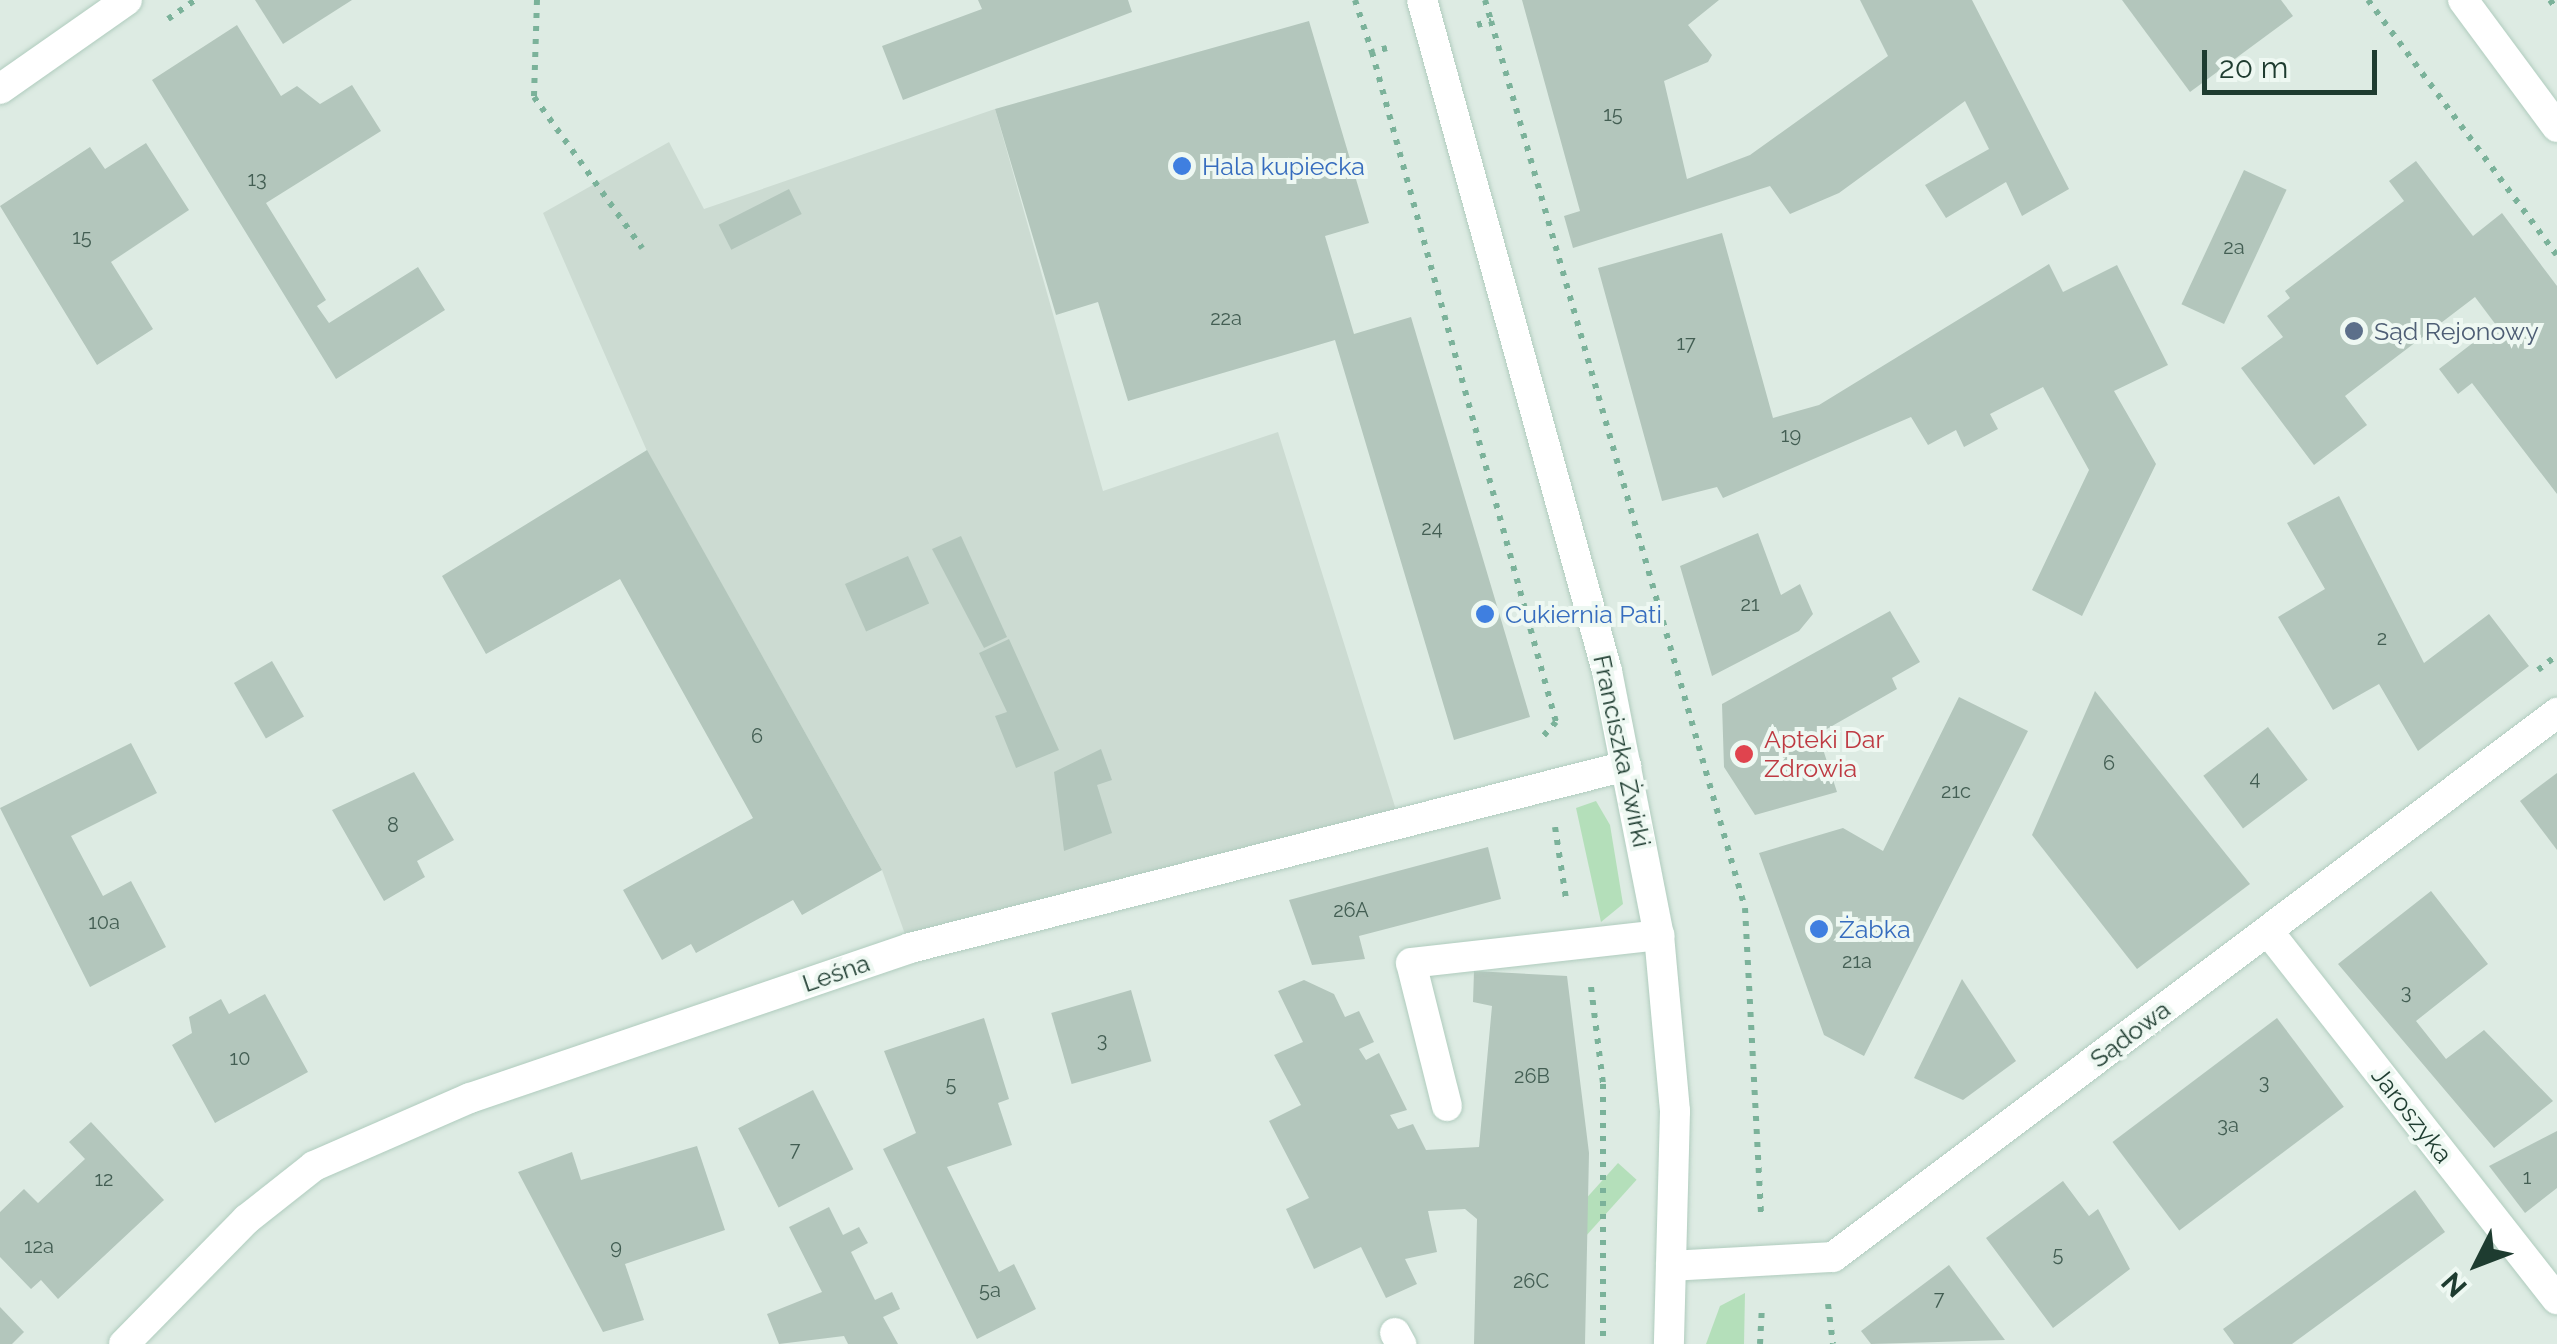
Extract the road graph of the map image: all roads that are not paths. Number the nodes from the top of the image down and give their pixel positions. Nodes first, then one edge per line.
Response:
1 (127, 0) edge
2 (1422, 0) edge
3 (2463, 0) edge
4 (0, 89) edge
5 (2557, 126) edge
6 (2557, 713) edge
7 (1626, 766) junction
8 (2268, 931) junction
9 (1659, 935) junction
10 (1446, 1106) dead end
11 (1671, 1266) junction
12 (2557, 1298) edge
13 (124, 1344) edge
14 (1668, 1344) edge

1 - 4 street
2 - 7 street, Franciszka Żwirki
3 - 5 street
6 - 8 street, Sądowa
7 - 9 street, Franciszka Żwirki
7 - 13 street, Leśna
8 - 11 street, Sądowa
8 - 12 street, Jaroszyka
9 - 10 street
9 - 11 street, Franciszka Żwirki
11 - 14 street, Franciszka Żwirki

